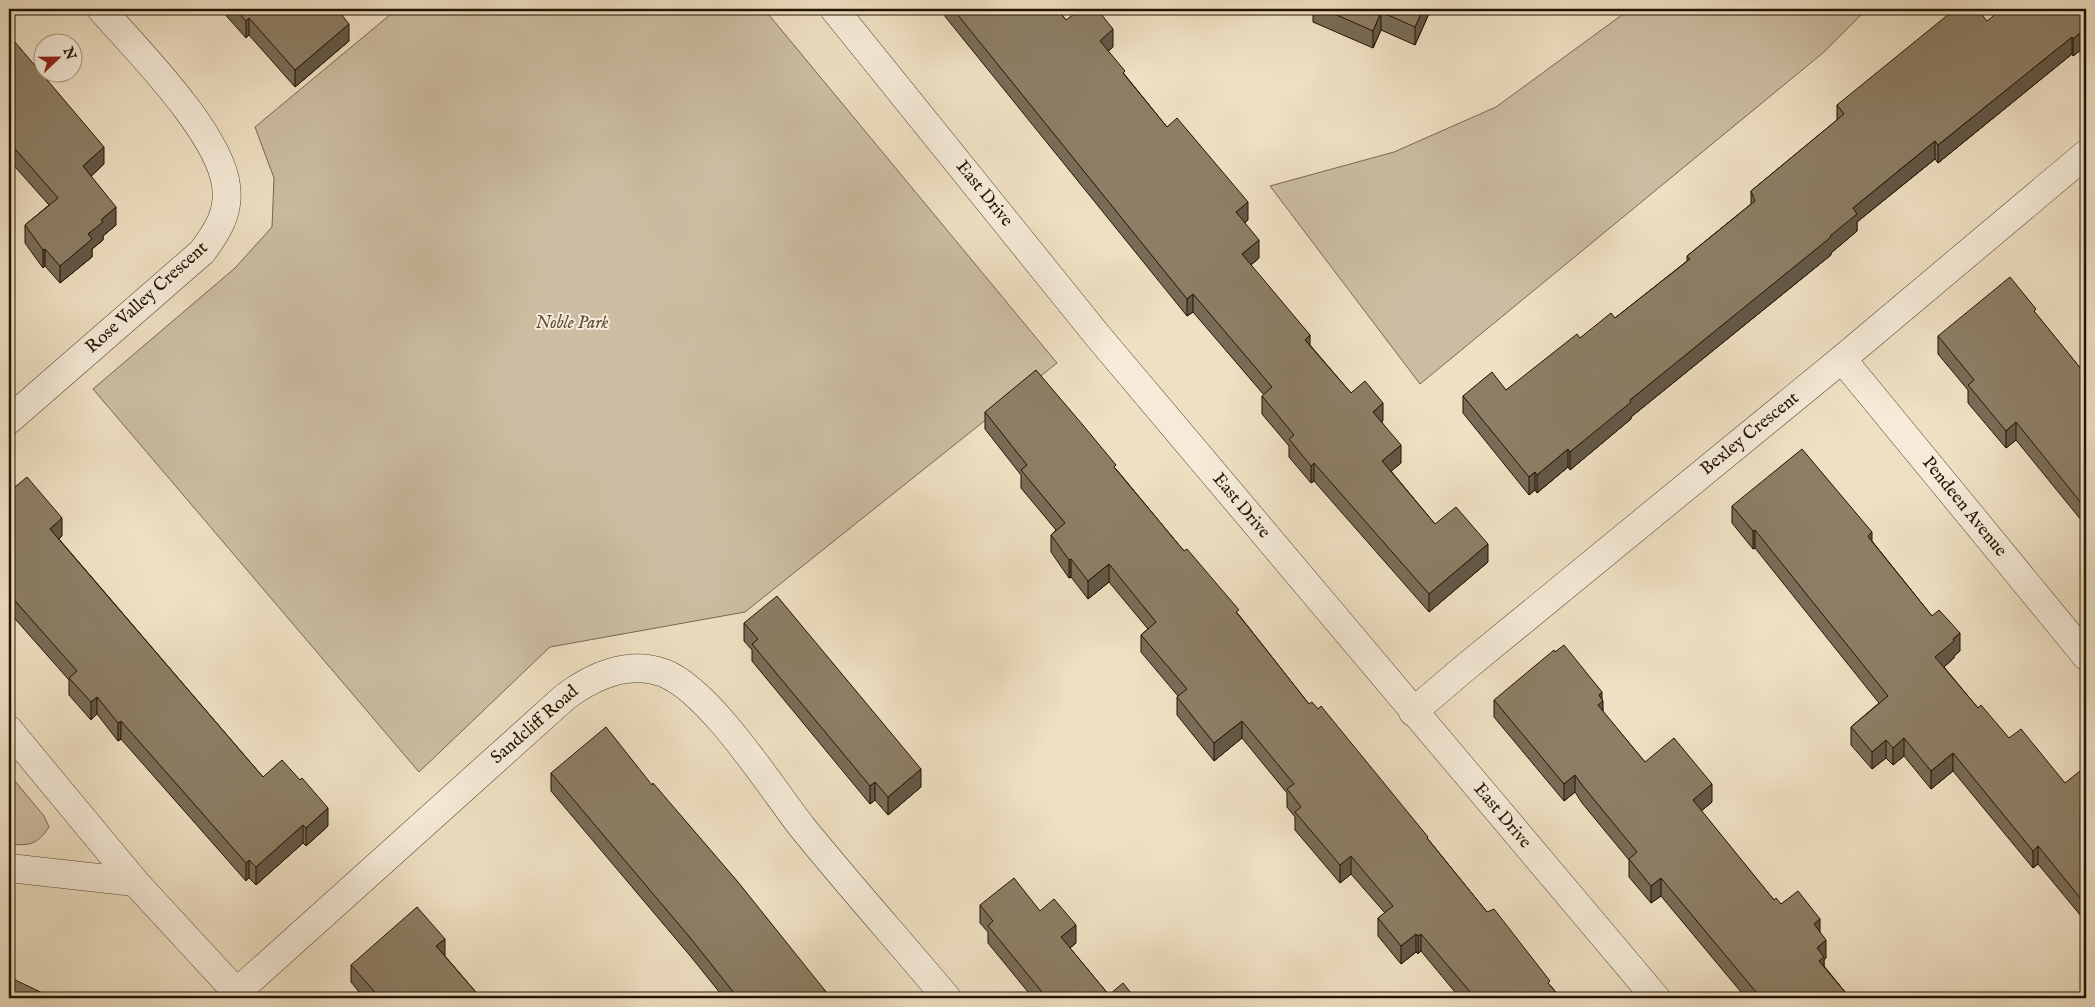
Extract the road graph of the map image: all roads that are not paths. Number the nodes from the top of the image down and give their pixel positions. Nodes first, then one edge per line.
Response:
1 (101, 9) edge
2 (834, 9) edge
3 (2086, 154) edge
4 (1842, 359) junction
5 (9, 420) edge
6 (2086, 656) edge
7 (1414, 712) junction
8 (9, 730) edge
9 (9, 868) edge
10 (135, 882) junction
11 (239, 995) edge
12 (947, 998) edge
13 (1656, 998) edge

1 - 5 street, Rose Valley Crescent
2 - 7 street, East Drive
3 - 4 street, Bexley Crescent
4 - 6 street, Pendeen Avenue
4 - 7 street, Bexley Crescent
7 - 13 street, East Drive
8 - 10 street
9 - 10 street
10 - 11 street
11 - 12 street, Sandcliff Road

